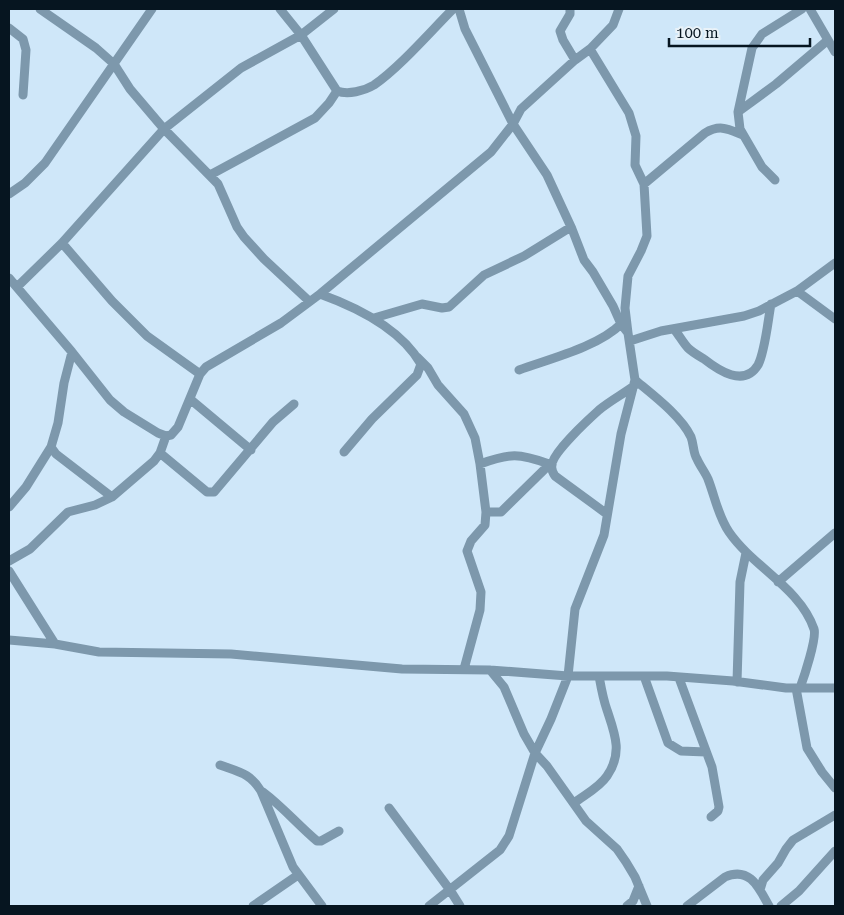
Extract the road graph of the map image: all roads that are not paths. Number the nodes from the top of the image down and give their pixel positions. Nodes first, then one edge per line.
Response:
1 (40, 9) edge
2 (152, 9) edge
3 (280, 9) edge
4 (334, 9) edge
5 (453, 9) edge
6 (459, 9) edge
7 (570, 9) edge
8 (619, 9) edge
9 (802, 9) edge
10 (810, 9) edge
11 (9, 28) edge
12 (300, 35) junction
13 (828, 40) junction
14 (590, 49) junction
15 (835, 52) edge
16 (575, 60) junction
17 (114, 64) junction
18 (337, 91) junction
19 (23, 95) dead end
20 (738, 112) junction
21 (514, 124) junction
22 (164, 129) junction
23 (743, 134) junction
24 (210, 175) junction
25 (775, 180) dead end
26 (644, 184) junction
27 (9, 194) edge
28 (571, 227) junction
29 (62, 243) junction
30 (835, 263) edge
31 (9, 278) edge
32 (17, 287) junction
33 (797, 292) junction
34 (320, 294) junction
35 (309, 301) junction
36 (771, 304) junction
37 (374, 318) junction
38 (835, 319) edge
39 (621, 324) junction
40 (674, 329) junction
41 (629, 337) junction
42 (72, 352) junction
43 (417, 357) junction
44 (519, 370) dead end
45 (200, 374) junction
46 (635, 383) junction
47 (190, 399) junction
48 (294, 404) dead end
49 (166, 436) junction
50 (51, 447) junction
51 (251, 450) junction
52 (344, 452) dead end
53 (160, 453) junction
54 (551, 462) junction
55 (480, 464) junction
56 (112, 497) junction
57 (9, 507) edge
58 (486, 512) junction
59 (607, 514) junction
60 (835, 533) edge
61 (746, 553) junction
62 (9, 561) edge
63 (9, 571) edge
64 (778, 582) junction
65 (9, 640) edge
66 (55, 644) junction
67 (464, 669) junction
68 (490, 670) junction
69 (568, 676) junction
70 (599, 676) junction
71 (644, 676) junction
72 (680, 678) junction
73 (737, 682) junction
74 (798, 688) junction
75 (835, 688) edge
76 (706, 752) junction
77 (535, 753) junction
78 (220, 766) dead end
79 (835, 788) edge
80 (261, 791) junction
81 (574, 803) junction
82 (389, 808) dead end
83 (835, 815) edge
84 (711, 817) dead end
85 (339, 831) dead end
86 (835, 851) edge
87 (298, 875) junction
88 (639, 886) junction
89 (450, 890) junction
90 (760, 890) junction
91 (253, 906) edge
92 (322, 906) edge
93 (429, 906) edge
94 (460, 906) edge
95 (627, 906) edge
96 (647, 906) edge
97 (687, 906) edge
98 (769, 906) edge
99 (781, 906) edge

1 - 17 street
2 - 17 street
3 - 12 street
4 - 12 street
5 - 18 street
6 - 21 street
7 - 16 street
8 - 14 street
9 - 20 street
10 - 13 street
11 - 19 street
12 - 18 street
12 - 22 street
13 - 15 street
13 - 20 street
14 - 16 street
14 - 26 street
16 - 21 street
17 - 22 street
17 - 27 street
18 - 24 street
20 - 23 street
21 - 28 street
21 - 34 street
22 - 24 street
22 - 29 street
23 - 25 street
23 - 26 street
24 - 35 street
26 - 41 street
28 - 37 street
28 - 39 street
29 - 32 street
29 - 45 street
30 - 33 street
31 - 32 street
32 - 42 street
33 - 36 street
33 - 38 street
34 - 35 street
34 - 37 street
35 - 45 street
36 - 40 street
36 - 40 street
37 - 43 street
39 - 41 street
39 - 44 street
40 - 41 street
41 - 46 street
42 - 49 street
42 - 50 street
43 - 52 street
43 - 55 street
45 - 47 street
46 - 54 street
46 - 59 street
46 - 61 street
47 - 49 street
47 - 51 street
48 - 51 street
49 - 53 street
50 - 56 street
50 - 57 street
51 - 53 street
53 - 56 street
54 - 55 street
54 - 58 street
54 - 59 street
55 - 58 street
56 - 62 street
58 - 67 street
59 - 69 street
60 - 64 street
61 - 64 street
61 - 73 street
63 - 66 street
64 - 74 street
65 - 66 street
66 - 67 street
67 - 68 street
68 - 69 street
68 - 77 street
69 - 70 street
69 - 77 street
70 - 71 street
70 - 81 street
71 - 72 street
71 - 76 street
72 - 73 street
72 - 76 street
73 - 74 street
74 - 75 street
74 - 79 street
76 - 84 street
77 - 81 street
77 - 89 street
78 - 80 street
80 - 85 street
80 - 87 street
81 - 88 street
82 - 89 street
83 - 90 street
86 - 99 street
87 - 91 street
87 - 92 street
88 - 95 street
88 - 96 street
89 - 93 street
89 - 94 street
90 - 97 street
90 - 98 street

